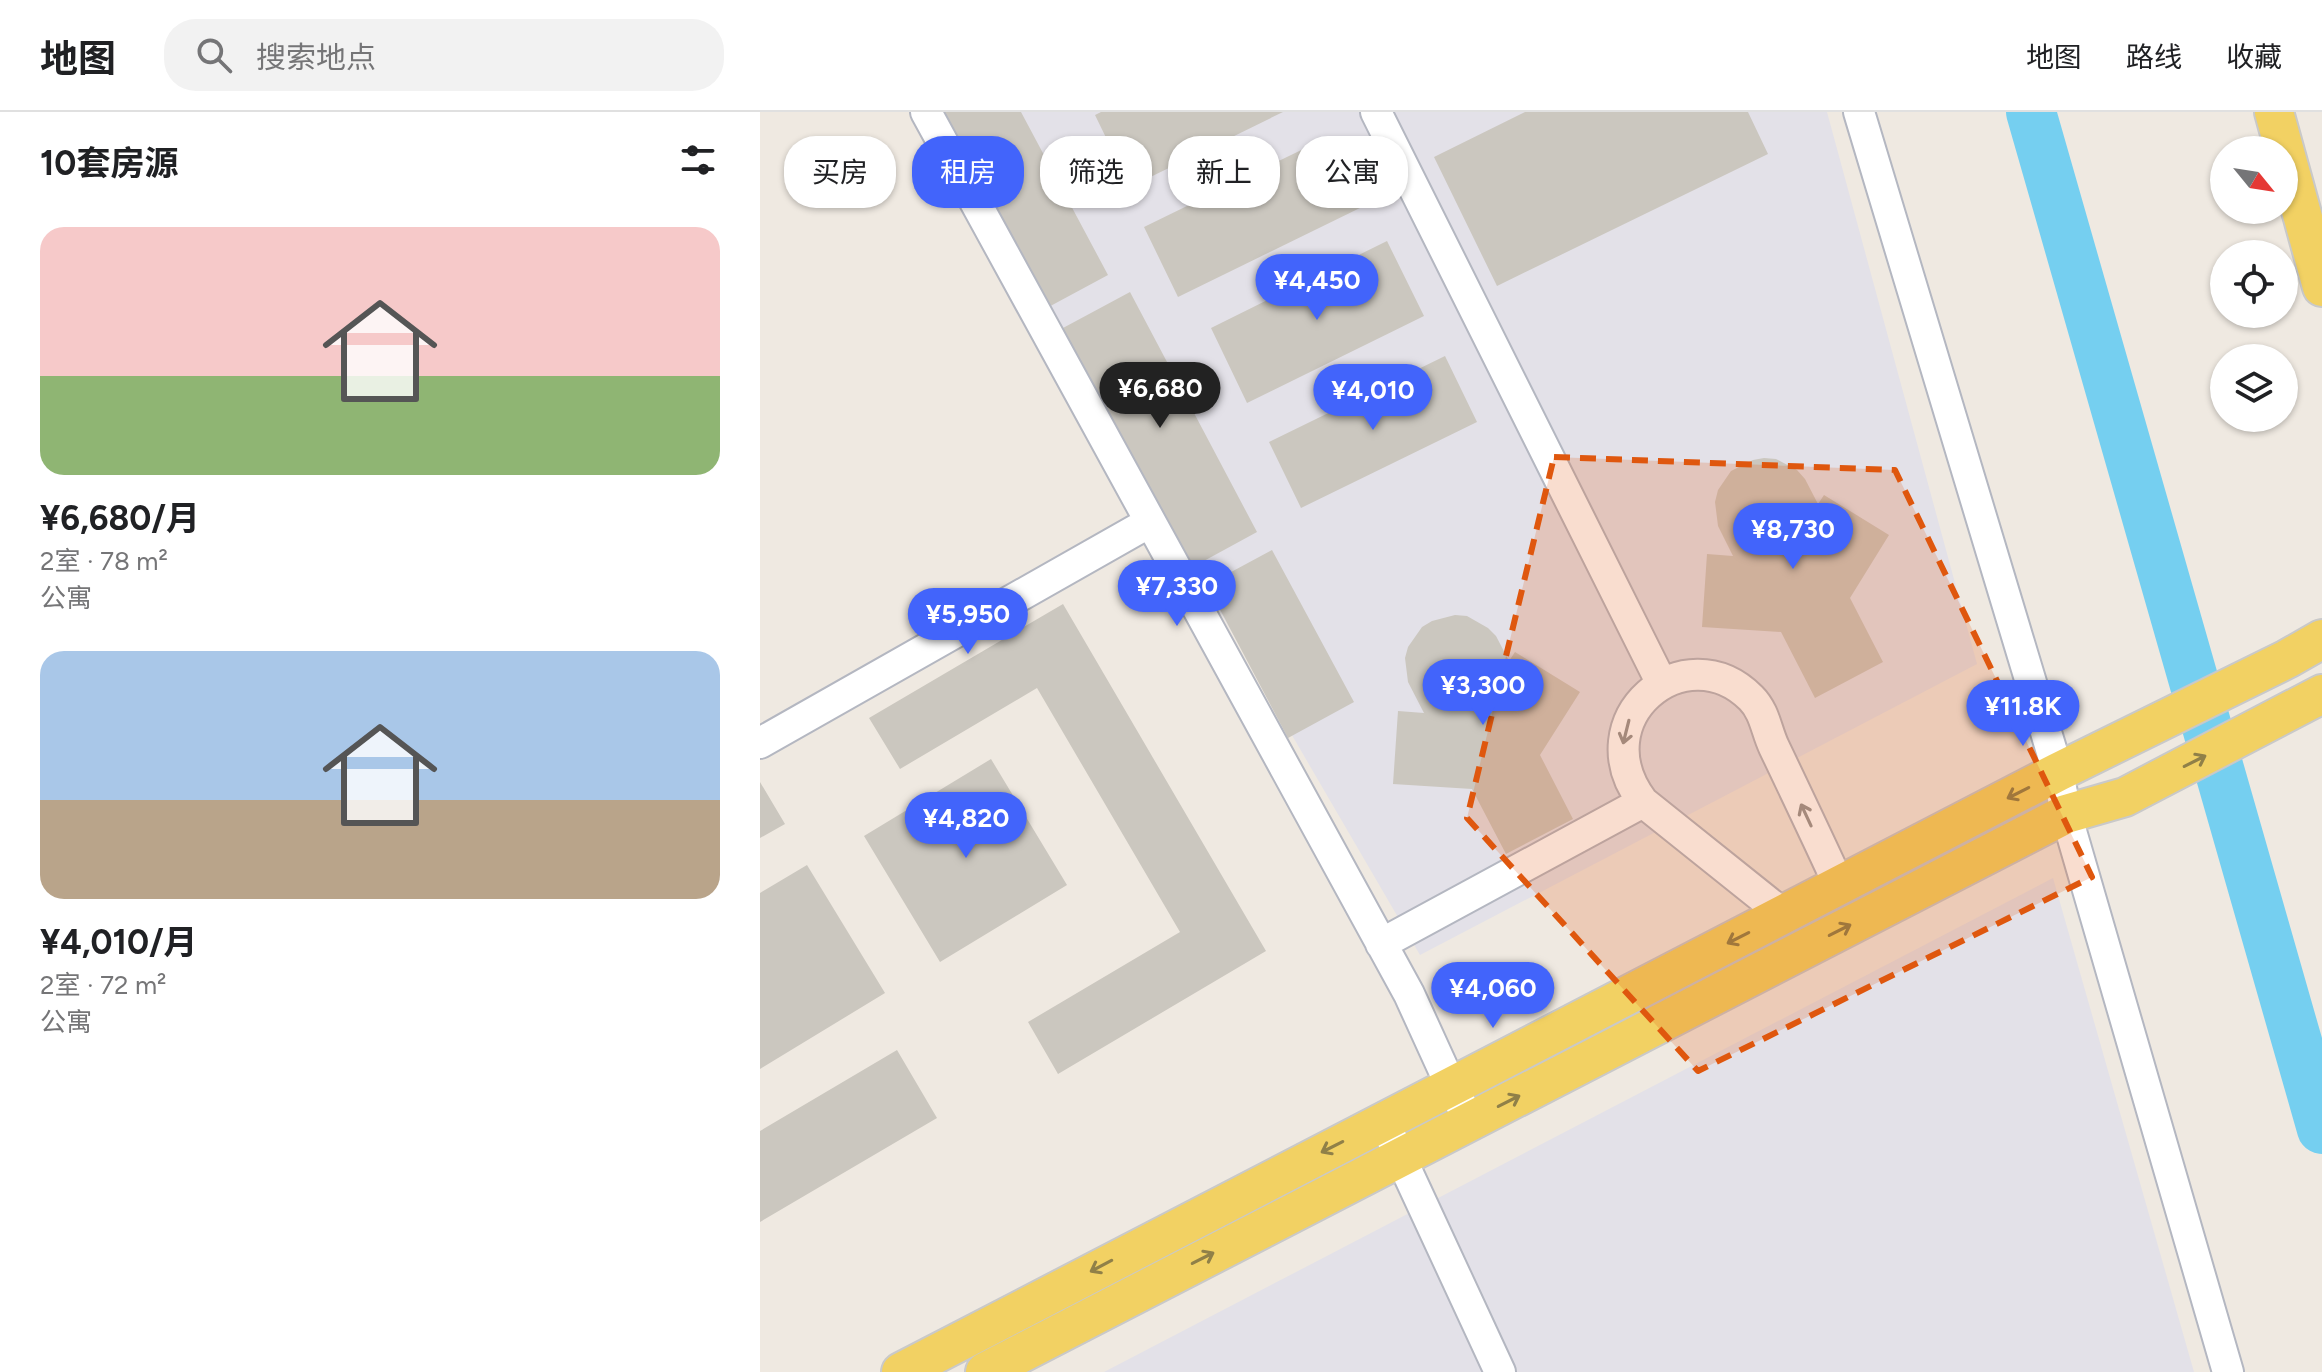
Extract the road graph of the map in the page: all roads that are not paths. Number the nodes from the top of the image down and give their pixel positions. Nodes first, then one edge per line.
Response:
1 (926, 112) edge
2 (1376, 112) edge
3 (1859, 112) edge
4 (2274, 112) edge
5 (2322, 287) edge
6 (1150, 522) junction
7 (2322, 639) edge
8 (1662, 684) junction
9 (2311, 700) edge
10 (760, 743) edge
11 (2058, 772) junction
12 (1643, 802) junction
13 (2066, 814) junction
14 (1839, 885) junction
15 (1783, 914) junction
16 (1381, 944) junction
17 (1451, 1086) junction
18 (1383, 1121) junction
19 (1470, 1121) junction
20 (1400, 1157) junction
21 (901, 1372) edge
22 (985, 1372) edge
23 (1500, 1372) edge
24 (2228, 1372) edge

1 - 6 street
2 - 8 street
3 - 11 street
4 - 5 main road
6 - 10 street
6 - 16 street
7 - 11 main road
8 -> 12 street
14 -> 8 street
13 -> 9 main road
11 - 13 street
11 -> 14 main road
12 - 15 street
12 - 16 street
19 -> 13 main road
13 - 24 street
14 - 15 main road
15 -> 17 main road
16 - 17 street
17 - 18 main road
17 - 19 street
18 - 20 street
18 -> 21 main road
19 - 20 main road
22 -> 20 main road
20 - 23 street

